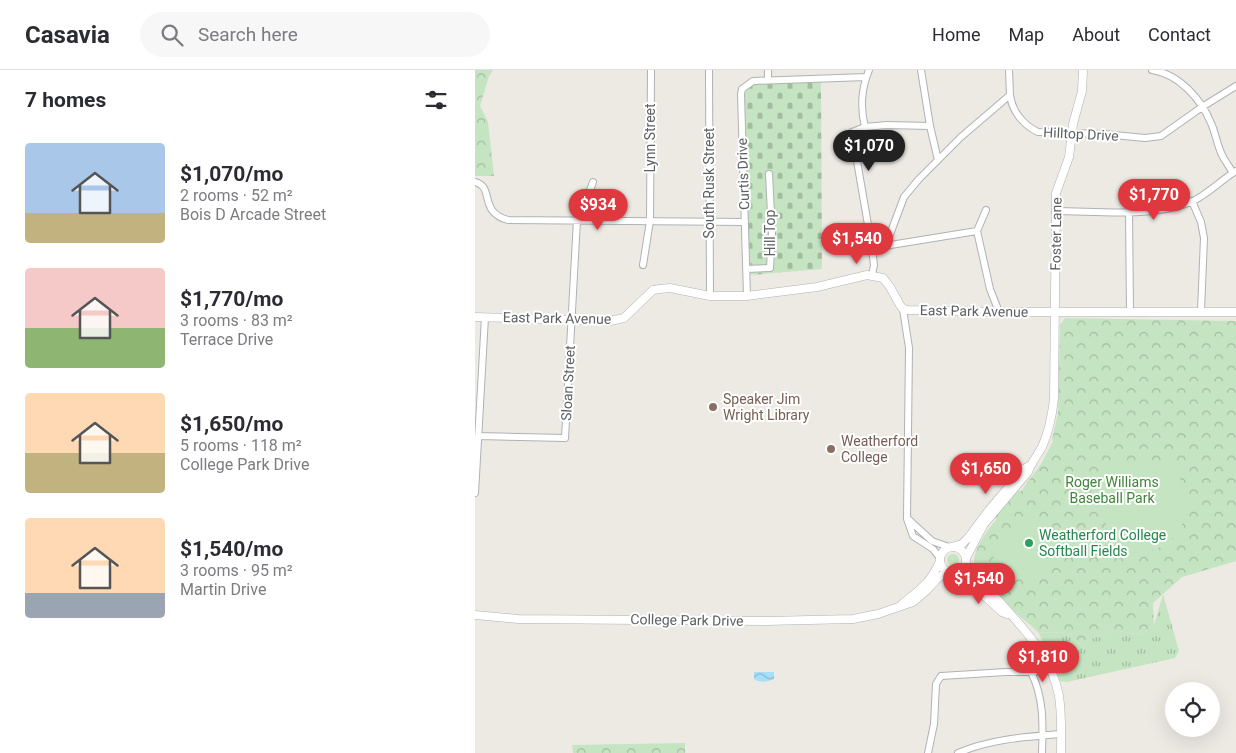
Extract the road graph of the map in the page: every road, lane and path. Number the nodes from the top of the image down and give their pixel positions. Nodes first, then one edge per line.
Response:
1 (651, 70) edge
2 (709, 70) edge
3 (768, 70) edge
4 (921, 70) edge
5 (1009, 70) edge
6 (1083, 70) edge
7 (1153, 70) edge
8 (867, 74) edge
9 (767, 80) junction
10 (1236, 86) edge
11 (1009, 95) junction
12 (1202, 107) junction
13 (930, 126) junction
14 (865, 127) junction
15 (1072, 133) junction
16 (938, 160) junction
17 (1235, 172) edge
18 (769, 174) dead end
19 (475, 182) edge
20 (593, 182) dead end
21 (1193, 201) junction
22 (986, 210) dead end
23 (1055, 211) junction
24 (1129, 211) junction
25 (577, 220) junction
26 (650, 221) junction
27 (709, 222) junction
28 (745, 222) junction
29 (977, 231) junction
30 (886, 245) junction
31 (872, 248) junction
32 (643, 264) dead end
33 (746, 269) junction
34 (872, 275) junction
35 (710, 296) junction
36 (747, 296) junction
37 (903, 309) junction
38 (1201, 311) junction
39 (999, 312) junction
40 (1054, 312) junction
41 (1130, 312) junction
42 (1236, 312) edge
43 (475, 317) edge
44 (485, 317) junction
45 (571, 319) junction
46 (478, 436) junction
47 (1031, 465) junction
48 (475, 493) edge
49 (907, 518) junction
50 (950, 547) junction
51 (940, 560) junction
52 (966, 561) junction
53 (952, 573) junction
54 (898, 607) junction
55 (475, 615) edge
56 (1013, 617) junction
57 (1049, 667) junction
58 (1031, 672) junction
59 (1061, 734) junction
60 (1043, 736) junction
61 (929, 753) edge
62 (958, 753) edge
63 (1043, 753) edge
64 (1061, 753) edge

1 - 26 street, Lynn Street
2 - 27 street, South Rusk Street
3 - 9 street
4 - 13 street
5 - 11 street
6 - 15 street, Foster Lane
7 - 12 street
8 - 9 street, Curtis Drive
8 - 14 street
9 - 28 street, Curtis Drive
10 - 12 street, Hilltop Drive
11 - 15 street, Hilltop Drive
11 - 16 street
12 - 15 street, Hilltop Drive
12 - 17 street
13 - 14 street
13 - 16 street
14 - 31 street
15 - 23 street, Foster Lane
16 - 30 street
17 - 21 street
18 - 33 street, Hill Top
19 - 25 street
20 - 25 street, Sloan Street
21 - 24 street
21 - 38 street
22 - 29 street
23 - 24 street
23 - 40 street, Foster Lane
24 - 41 street
25 - 26 street
25 - 45 street, Sloan Street
26 - 27 street
26 - 32 street, Lynn Street
27 - 28 street
27 - 35 street, South Rusk Street
28 - 33 street, Curtis Drive
29 - 30 street
29 - 39 street
30 - 31 street
31 - 34 street
33 - 36 street, Curtis Drive
34 - 36 street, East Park Avenue
34 - 37 street, East Park Avenue
35 - 36 street, East Park Avenue
35 - 45 street, East Park Avenue
37 - 39 street, East Park Avenue
37 - 49 street
38 - 41 street, East Park Avenue
38 - 42 street, East Park Avenue
39 - 40 street, East Park Avenue
40 - 41 street, East Park Avenue
40 - 47 street
43 - 44 street, East Park Avenue
44 - 45 street, East Park Avenue
44 - 46 street
45 - 46 street, Sloan Street
46 - 48 street
47 - 50 street
47 - 52 street
49 - 50 street
49 - 51 street
50 - 51 street
50 - 52 street
51 - 53 street
51 - 54 street, College Park Drive
52 - 53 street
52 - 56 street
53 - 54 street, College Park Drive
53 - 56 street
54 - 55 street, College Park Drive
56 - 57 street
57 - 58 street
57 - 59 street
58 - 60 street
58 - 61 street
59 - 60 street
59 - 64 street
60 - 62 street
60 - 63 street

